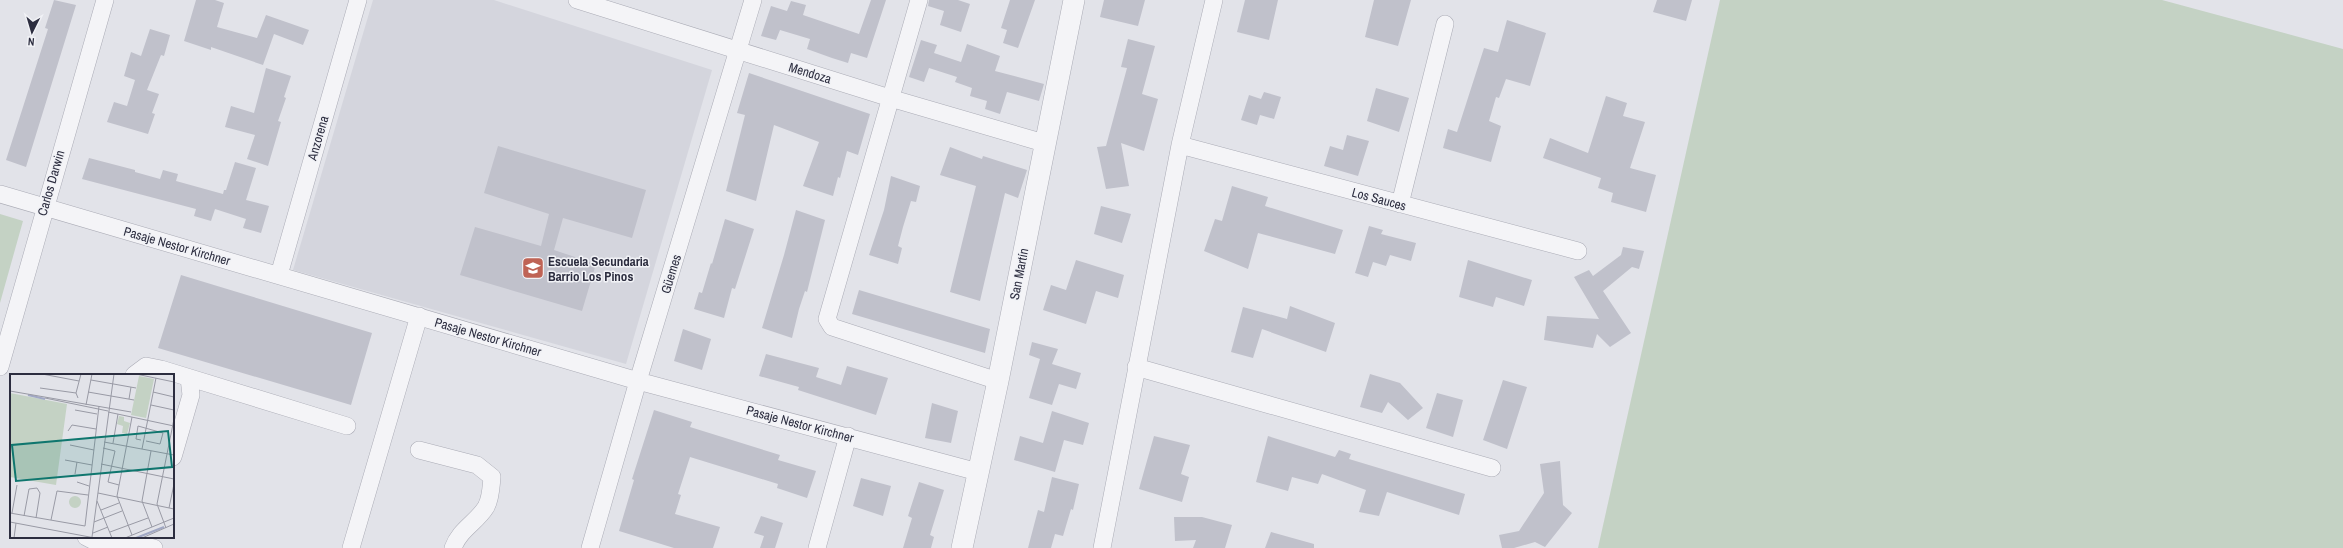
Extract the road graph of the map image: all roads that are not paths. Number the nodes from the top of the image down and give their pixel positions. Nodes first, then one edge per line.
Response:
1 (105, 0) edge
2 (358, 0) edge
3 (577, 0) edge
4 (753, 0) edge
5 (919, 0) edge
6 (1074, 0) edge
7 (1214, 0) edge
8 (1445, 24) dead end
9 (738, 51) junction
10 (890, 98) junction
11 (1044, 143) junction
12 (1180, 145) junction
13 (0, 194) edge
14 (1400, 204) junction
15 (45, 207) junction
16 (1578, 251) dead end
17 (279, 276) junction
18 (419, 316) junction
19 (0, 367) edge
20 (1136, 367) junction
21 (135, 374) edge
22 (189, 378) junction
23 (638, 381) junction
24 (998, 381) junction
25 (347, 426) dead end
26 (848, 436) junction
27 (419, 450) dead end
28 (174, 454) edge
29 (1492, 468) dead end
30 (978, 472) junction
31 (88, 538) edge
32 (150, 544) edge
33 (350, 548) edge
34 (453, 548) edge
35 (590, 548) edge
36 (817, 548) edge
37 (962, 548) edge
38 (1102, 548) edge

1 - 15 street, Carlos Darwin
2 - 17 street, Anzorena
3 - 9 street, Mendoza
4 - 9 street, Güemes
5 - 10 street
6 - 11 street, San Martín
7 - 12 street
8 - 14 street
9 - 10 street, Mendoza
9 - 23 street, Güemes
10 - 11 street, Mendoza
10 - 24 street
11 - 24 street, San Martín
12 - 14 street, Los Sauces
12 - 20 street
13 - 15 street, Pasaje Nestor Kirchner
14 - 16 street, Los Sauces
15 - 17 street, Pasaje Nestor Kirchner
15 - 19 street, Carlos Darwin
17 - 18 street, Pasaje Nestor Kirchner
18 - 23 street, Pasaje Nestor Kirchner
18 - 33 street
20 - 29 street
20 - 38 street
21 - 22 street
22 - 25 street
22 - 28 street
23 - 26 street, Pasaje Nestor Kirchner
23 - 35 street, Güemes
24 - 30 street, San Martín
26 - 30 street, Pasaje Nestor Kirchner
26 - 36 street
27 - 34 street
30 - 37 street, San Martín
31 - 32 street

